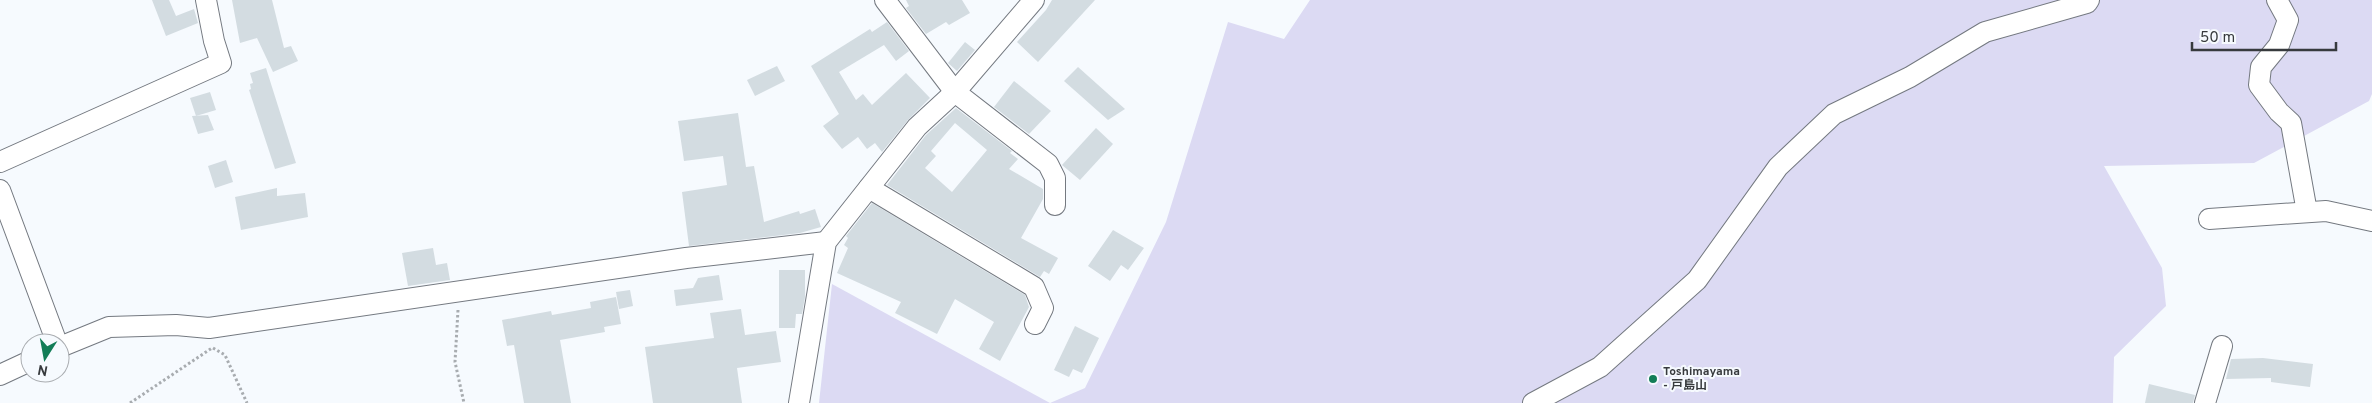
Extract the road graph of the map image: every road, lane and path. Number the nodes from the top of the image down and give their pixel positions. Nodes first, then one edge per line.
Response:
1 (206, 0) edge
2 (884, 0) edge
3 (1034, 0) edge
4 (2089, 0) edge
5 (2277, 0) edge
6 (955, 92) junction
7 (0, 162) edge
8 (869, 188) junction
9 (0, 190) edge
10 (1055, 205) dead end
11 (2306, 212) junction
12 (2209, 219) dead end
13 (2372, 221) edge
14 (826, 242) junction
15 (460, 292) junction
16 (1035, 324) dead end
17 (53, 333) edge
18 (211, 338) junction
19 (70, 343) edge
20 (2222, 346) dead end
21 (20, 366) edge
22 (0, 375) edge
23 (130, 403) edge
24 (247, 403) edge
25 (464, 403) edge
26 (799, 403) edge
27 (1533, 403) edge
28 (2206, 403) edge

1 - 7 street
2 - 6 street
3 - 6 street
4 - 27 street
5 - 11 street
6 - 8 street
6 - 10 street
8 - 14 street
8 - 16 street
9 - 17 street
11 - 12 street
11 - 13 street
14 - 15 street
14 - 26 street
15 - 18 street
15 - 25 path
18 - 19 street
18 - 23 path
18 - 24 path
20 - 28 street
21 - 22 street

